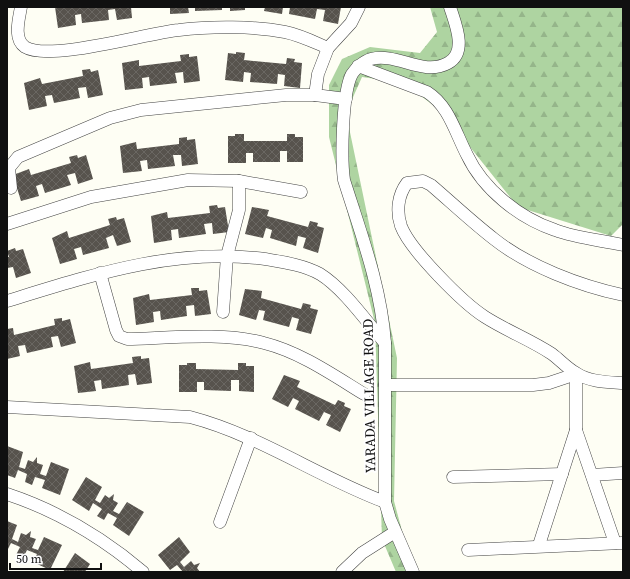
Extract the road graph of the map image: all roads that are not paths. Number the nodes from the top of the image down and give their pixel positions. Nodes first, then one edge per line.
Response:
1 (21, 7) edge
2 (359, 7) edge
3 (450, 7) edge
4 (328, 48) junction
5 (358, 66) junction
6 (316, 95) junction
7 (346, 99) junction
8 (239, 180) junction
9 (10, 188) dead end
10 (301, 192) dead end
11 (7, 224) edge
12 (623, 244) edge
13 (227, 256) junction
14 (100, 273) junction
15 (623, 295) edge
16 (7, 301) edge
17 (223, 312) dead end
18 (385, 343) junction
19 (576, 374) junction
20 (623, 383) edge
21 (385, 385) junction
22 (364, 394) dead end
23 (7, 407) edge
24 (576, 430) junction
25 (251, 438) junction
26 (562, 474) junction
27 (623, 474) edge
28 (592, 475) junction
29 (453, 477) dead end
30 (7, 494) edge
31 (385, 502) junction
32 (220, 522) dead end
33 (395, 532) junction
34 (619, 543) edge
35 (539, 546) junction
36 (468, 550) dead end
37 (143, 572) edge
38 (342, 572) edge
39 (413, 572) edge

1 - 4 street
2 - 4 street
3 - 5 street
4 - 6 street
5 - 7 street, YARADA VILLAGE ROAD
5 - 12 street
6 - 7 street
6 - 9 street
7 - 18 street, YARADA VILLAGE ROAD
8 - 10 street
8 - 11 street
8 - 13 street
13 - 14 street
13 - 17 street
13 - 18 street
14 - 16 street
14 - 22 street
15 - 19 street
18 - 21 street, YARADA VILLAGE ROAD
19 - 20 street
19 - 21 street
19 - 24 street
21 - 31 street, YARADA VILLAGE ROAD
23 - 25 street
24 - 26 street
24 - 28 street
25 - 31 street
25 - 32 street
26 - 29 street
26 - 35 street
27 - 28 street
28 - 34 street
30 - 37 street
31 - 33 street, YARADA VILLAGE ROAD
33 - 38 street
33 - 39 street, YARADA VILLAGE ROAD
34 - 35 street
35 - 36 street

